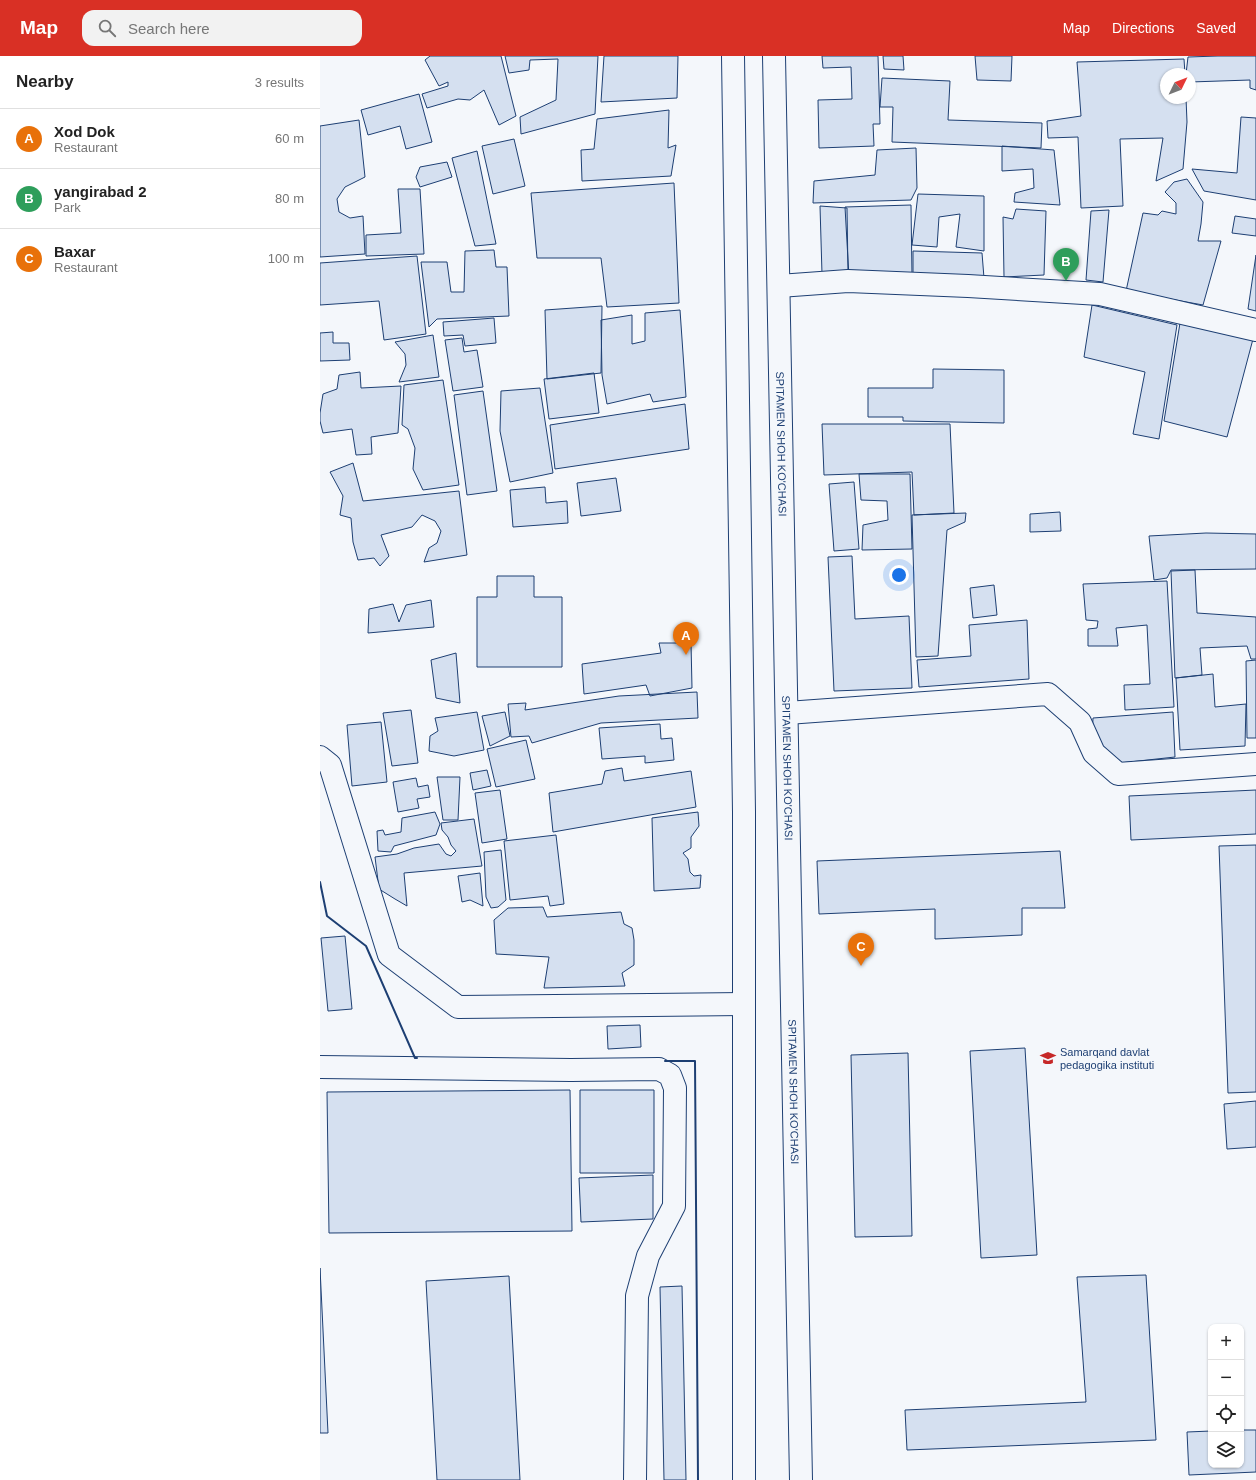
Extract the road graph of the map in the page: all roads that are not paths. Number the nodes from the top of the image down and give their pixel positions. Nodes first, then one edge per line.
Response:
1 (733, 56) edge
2 (774, 56) edge
3 (779, 286) junction
4 (1256, 330) edge
5 (787, 713) junction
6 (320, 757) edge
7 (1256, 764) edge
8 (744, 1004) junction
9 (320, 1067) edge
10 (635, 1480) edge
11 (744, 1480) edge
12 (801, 1480) edge

1 - 8 main road
2 - 3 main road, SPITAMEN SHOH KO'CHASI
3 - 4 main road
3 - 5 main road, SPITAMEN SHOH KO'CHASI
5 - 7 main road
5 - 12 main road, SPITAMEN SHOH KO'CHASI
6 - 8 main road
8 - 11 main road
9 - 10 main road

